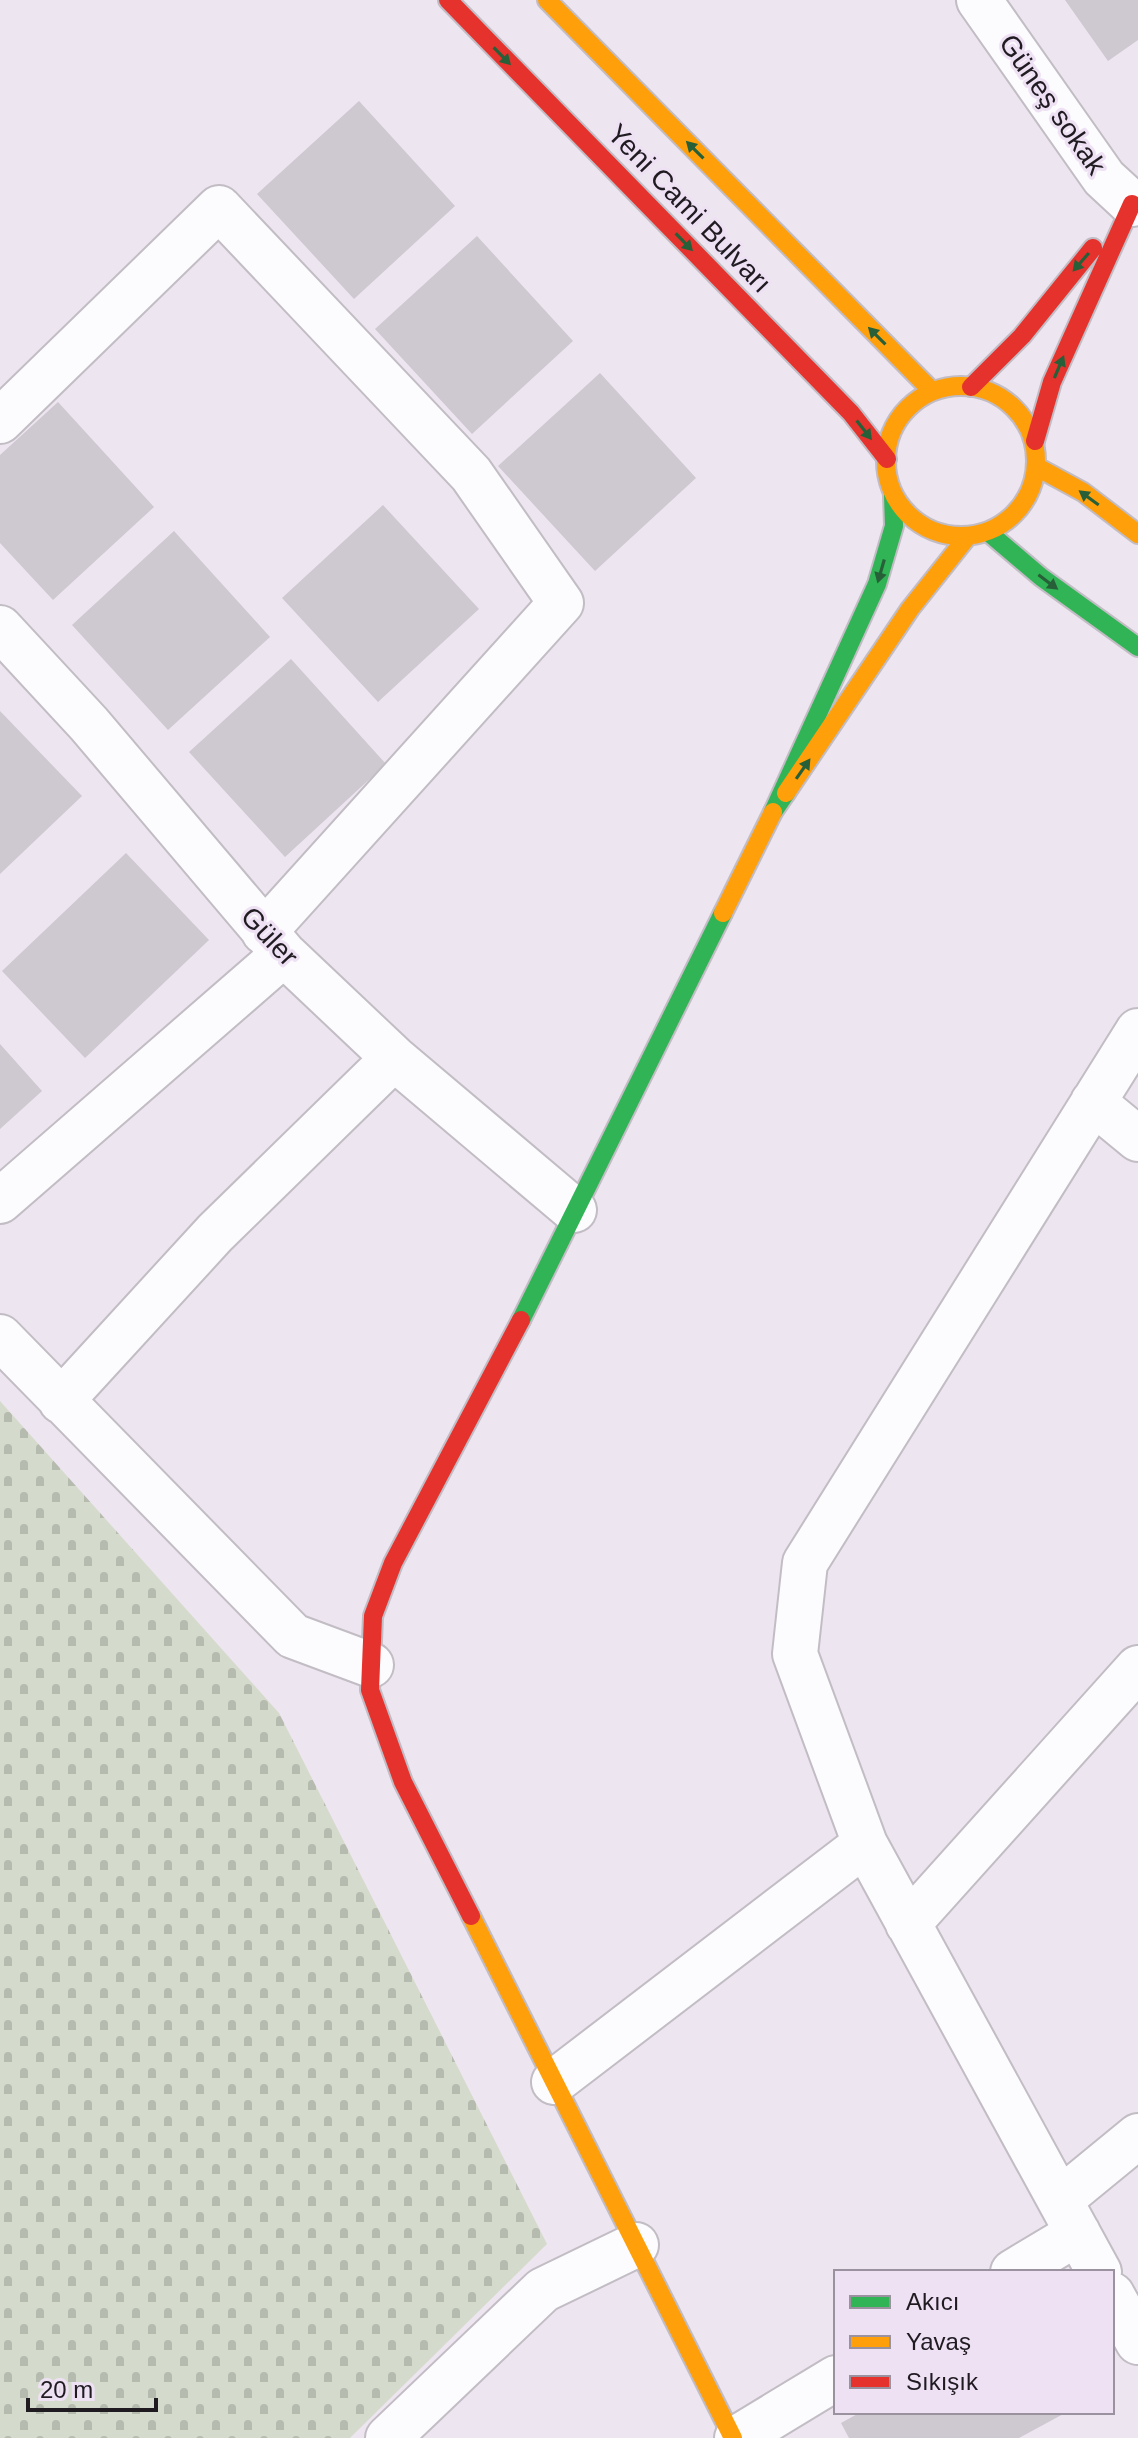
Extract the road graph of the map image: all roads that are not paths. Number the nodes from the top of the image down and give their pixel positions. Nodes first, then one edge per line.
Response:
1 (448, 0) edge
2 (547, 0) edge
3 (979, 0) edge
4 (1135, 200) edge
5 (971, 387) junction
6 (932, 391) junction
7 (0, 421) edge
8 (1035, 441) junction
9 (887, 459) junction
10 (1037, 467) junction
11 (893, 495) junction
12 (988, 532) junction
13 (1138, 534) edge
14 (968, 536) junction
15 (0, 628) edge
16 (1138, 647) edge
17 (773, 812) junction
18 (274, 943) junction
19 (1138, 1031) edge
20 (394, 1058) junction
21 (1093, 1102) junction
22 (1138, 1139) edge
23 (0, 1201) edge
24 (574, 1210) junction
25 (0, 1337) edge
26 (61, 1401) junction
27 (371, 1665) junction
28 (1138, 1668) edge
29 (865, 1844) junction
30 (908, 1924) junction
31 (554, 2082) junction
32 (1138, 2136) edge
33 (1069, 2216) junction
34 (636, 2245) junction
35 (1015, 2270) edge
36 (1098, 2270) edge
37 (1114, 2299) edge
38 (1138, 2342) edge
39 (834, 2379) edge
40 (388, 2438) edge
41 (735, 2438) edge

1 -> 9 street, Yeni Cami Bulvarı
6 -> 2 street, Yeni Cami Bulvarı
3 - 4 street, Güneş sokak
4 -> 5 street
8 -> 4 street
5 - 6 street
5 - 8 street
6 - 9 street
7 - 18 street
8 - 10 street
9 - 11 street
10 - 12 street
13 -> 10 street
11 - 14 street
11 -> 17 street
12 - 14 street
12 -> 16 street
17 -> 14 street
15 - 18 street, Güler
17 - 24 street
18 - 20 street, Güler
18 - 23 street
19 - 21 street
20 - 24 street, Güler
20 - 26 street
21 - 22 street
21 - 29 street
24 - 27 street
25 - 26 street
26 - 27 street
27 - 31 street
28 - 30 street
29 - 30 street
29 - 31 street
30 - 33 street
31 - 34 street
32 - 33 street
33 - 35 street
33 - 36 street
34 - 40 street
34 - 41 street
37 - 38 street
39 - 41 street

